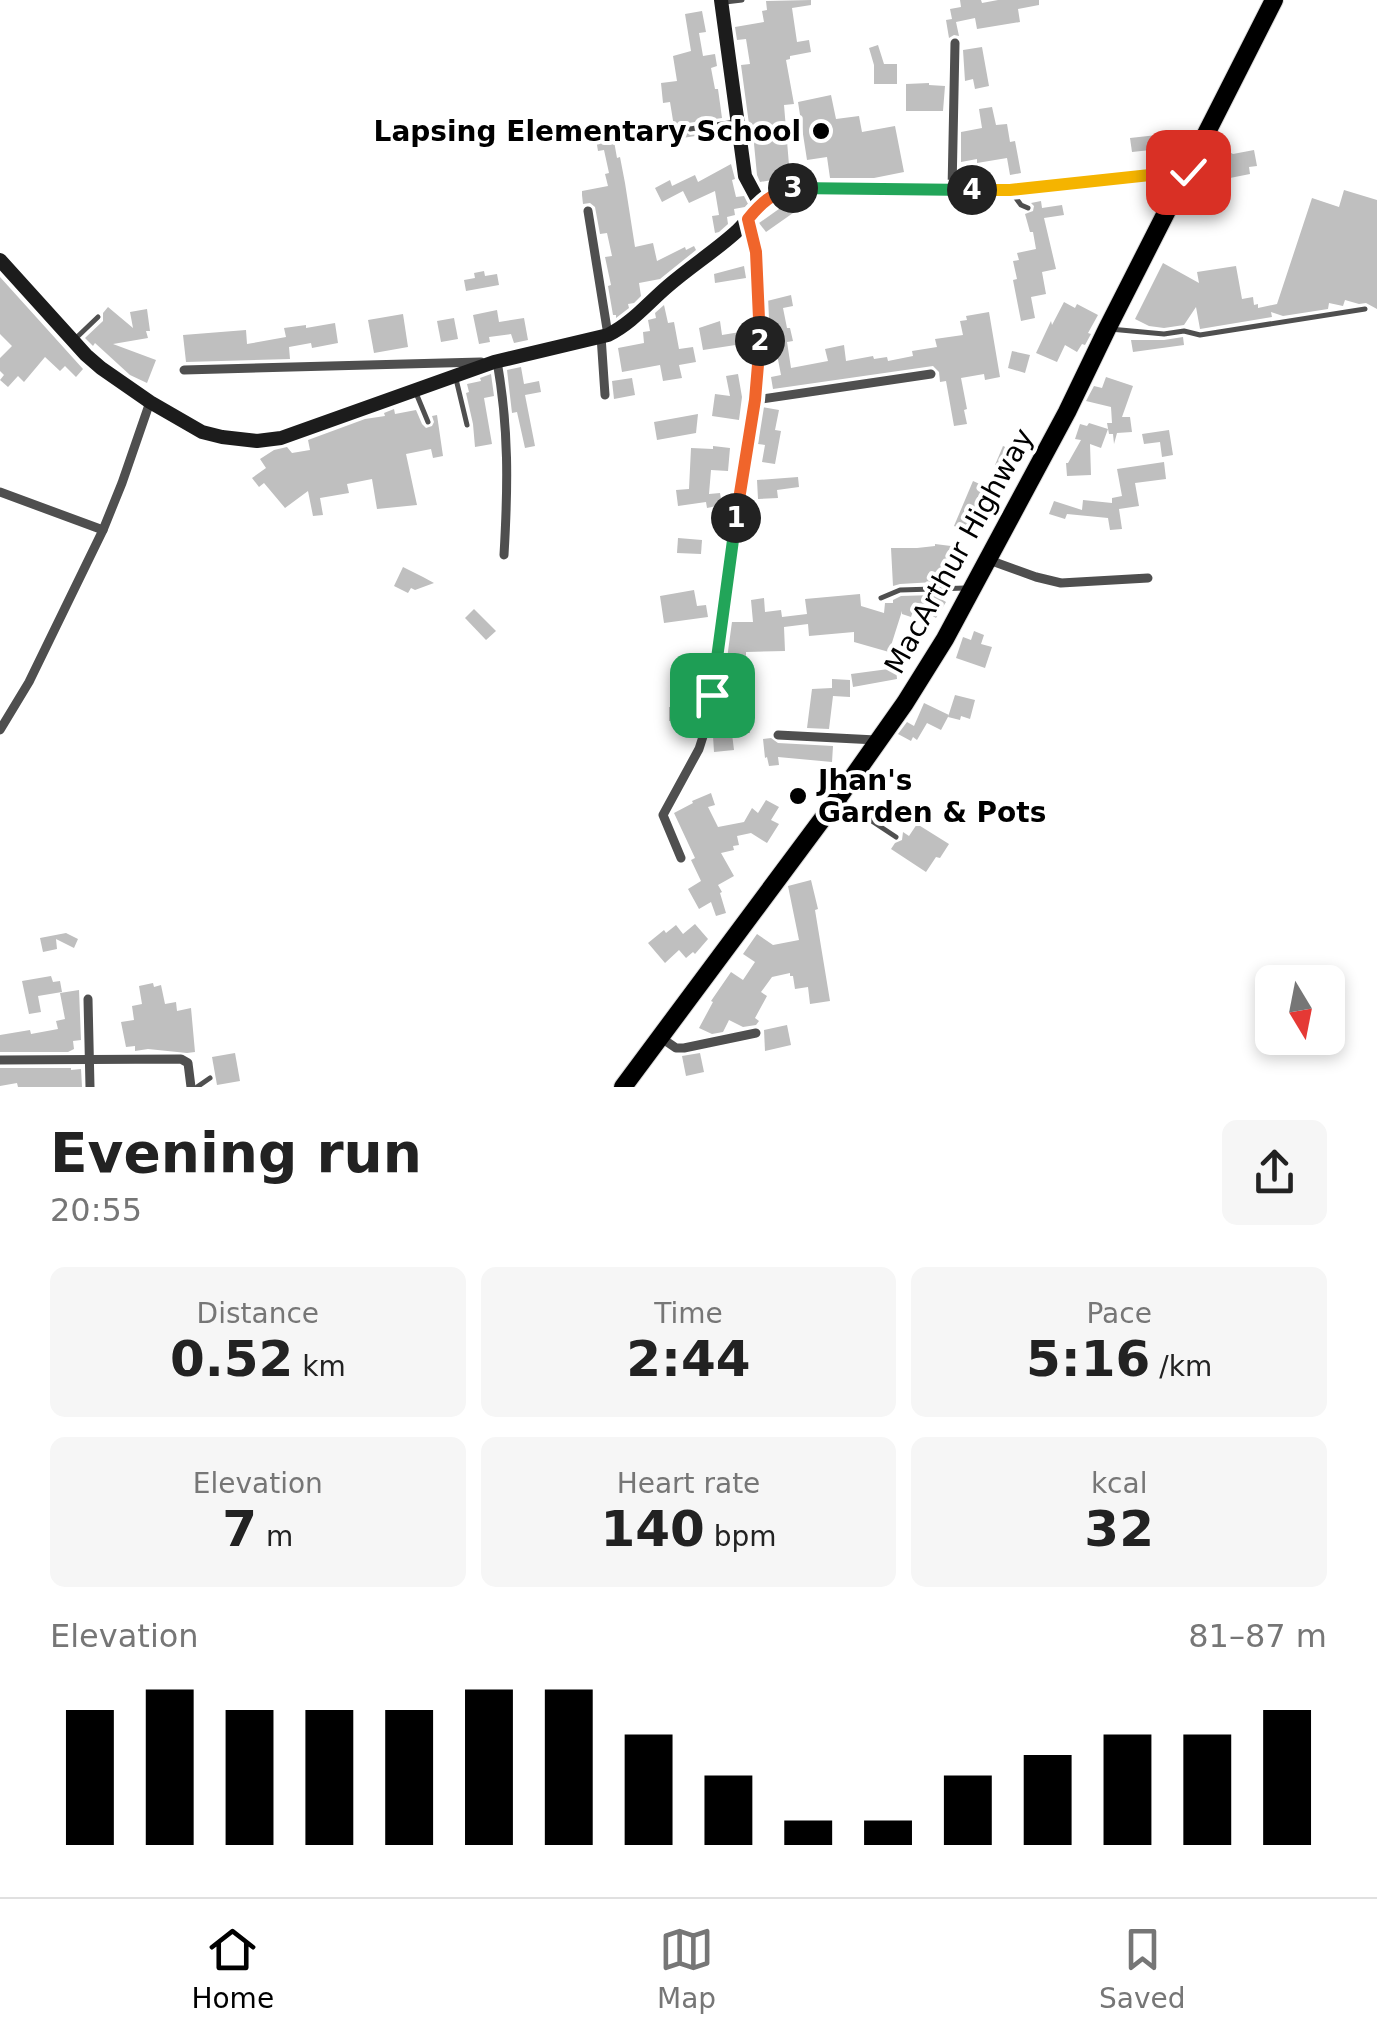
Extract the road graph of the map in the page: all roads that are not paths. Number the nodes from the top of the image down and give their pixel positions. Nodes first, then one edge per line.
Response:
1 (742, 0) edge
2 (722, 1) edge
3 (1267, 4) edge
4 (955, 44) dead end
5 (738, 122) junction
6 (690, 129) dead end
7 (1188, 172) junction
8 (952, 190) junction
9 (1010, 190) junction
10 (760, 204) junction
11 (1028, 208) dead end
12 (588, 211) dead end
13 (748, 219) junction
14 (0, 260) edge
15 (1365, 309) dead end
16 (98, 317) dead end
17 (1107, 329) junction
18 (604, 335) junction
19 (73, 341) junction
20 (496, 362) junction
21 (184, 370) dead end
22 (931, 374) dead end
23 (455, 376) junction
24 (415, 389) junction
25 (605, 395) dead end
26 (755, 400) junction
27 (150, 402) junction
28 (428, 422) dead end
29 (467, 425) dead end
30 (0, 492) edge
31 (102, 530) junction
32 (504, 554) dead end
33 (989, 560) junction
34 (1148, 578) dead end
35 (974, 588) junction
36 (881, 598) dead end
37 (0, 730) edge
38 (778, 734) dead end
39 (878, 740) junction
40 (838, 798) junction
41 (896, 837) dead end
42 (681, 858) dead end
43 (88, 999) dead end
44 (756, 1033) dead end
45 (660, 1036) junction
46 (0, 1060) edge
47 (89, 1060) junction
48 (210, 1078) dead end
49 (90, 1087) edge
50 (194, 1087) edge
51 (624, 1087) edge

1 - 2 lane
2 - 5 street
3 - 7 highway, MacArthur Highway
4 - 8 street
5 - 6 lane
5 - 10 street
7 - 9 street
7 - 17 highway, MacArthur Highway
8 - 9 street
8 - 10 street
9 - 11 lane
10 - 13 street
12 - 18 street
13 - 18 street
13 - 26 street
14 - 19 street
15 - 17 lane
16 - 19 lane
17 - 33 highway, MacArthur Highway
18 - 20 street
18 - 25 street
19 - 27 street
20 - 21 street
20 - 23 street
20 - 32 street
22 - 26 street
23 - 24 street
23 - 29 lane
24 - 27 street
24 - 28 lane
26 - 42 street
27 - 31 street
30 - 31 street
31 - 37 street
33 - 34 street
33 - 35 highway, MacArthur Highway
35 - 36 lane
35 - 39 highway, MacArthur Highway
38 - 39 street
39 - 40 highway, MacArthur Highway
40 - 41 lane
40 - 45 highway, MacArthur Highway
43 - 47 street
44 - 45 street
45 - 51 highway, MacArthur Highway
46 - 47 street
47 - 49 street
47 - 50 street
48 - 50 lane

